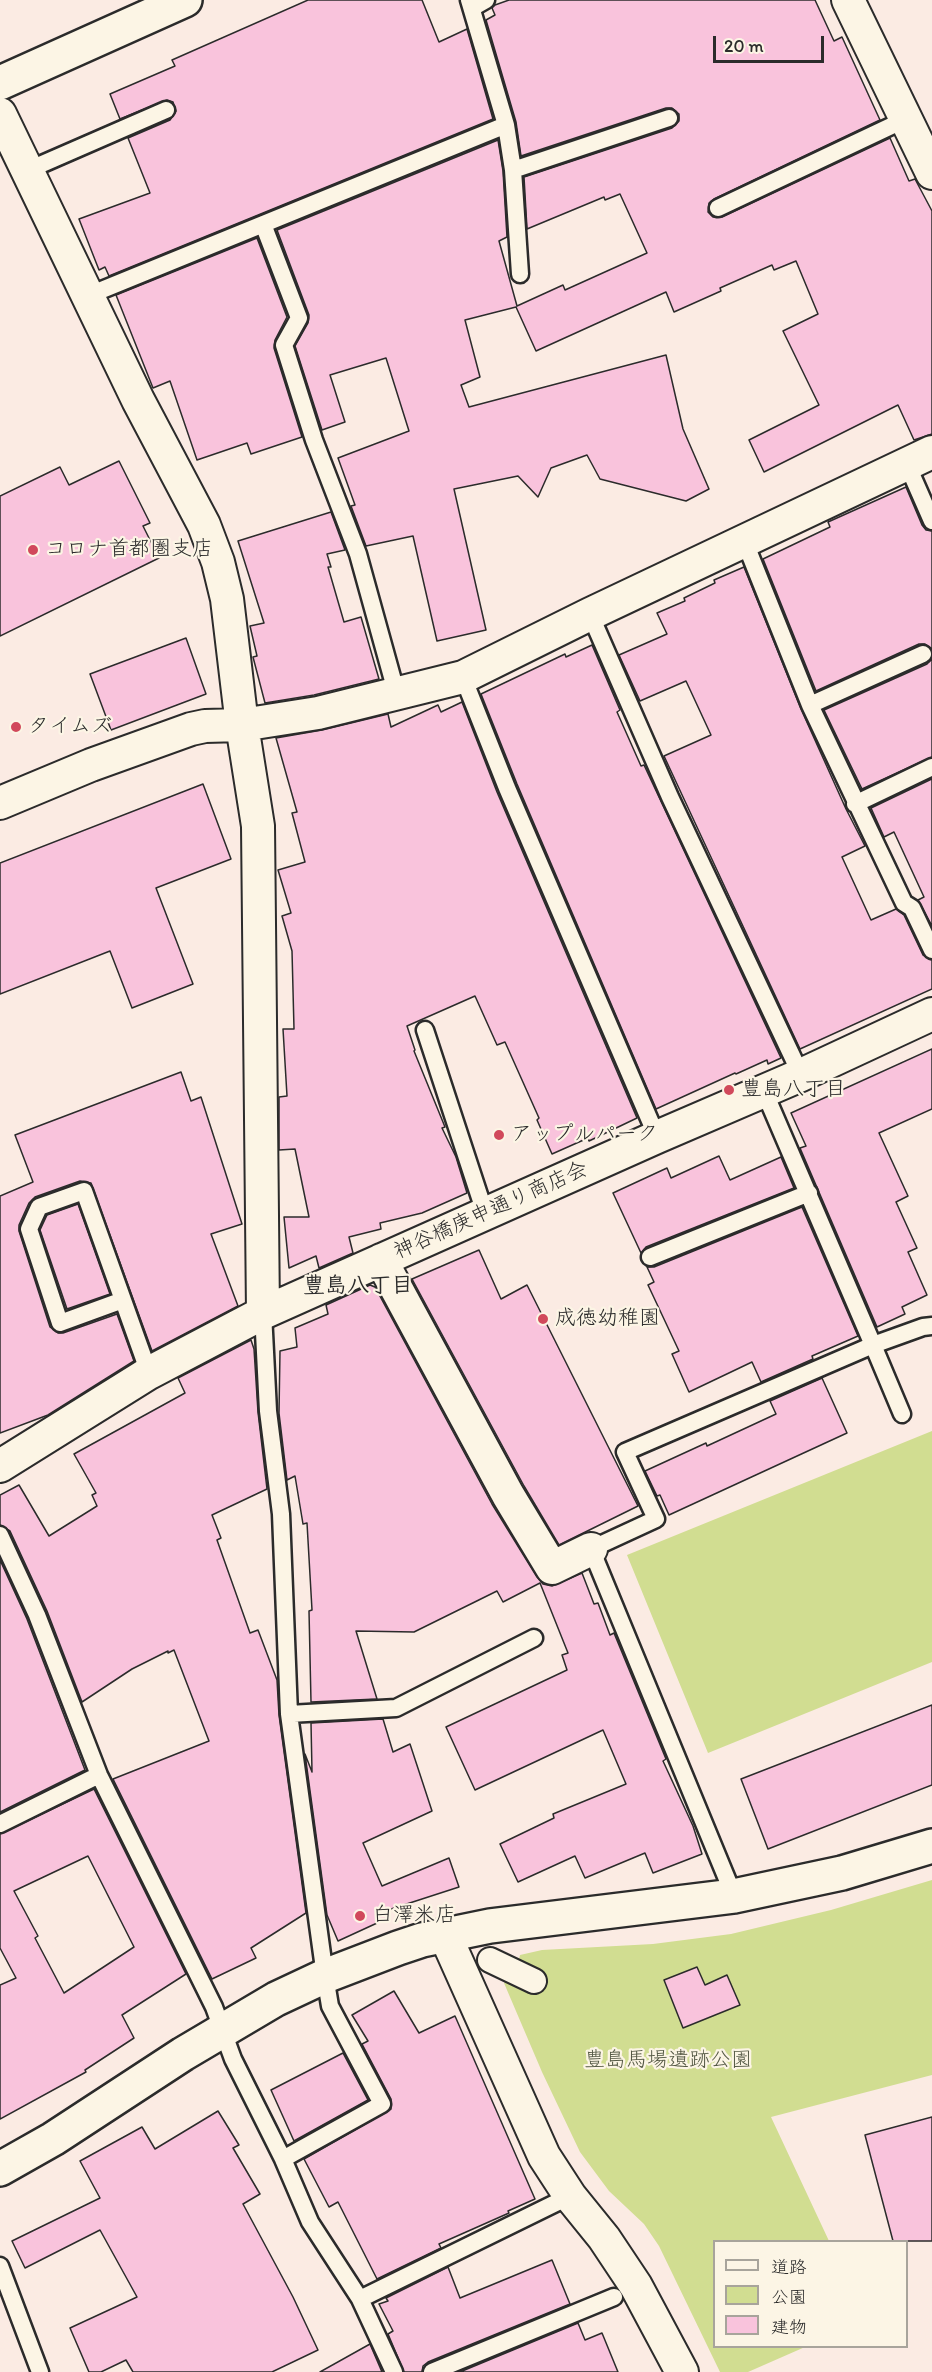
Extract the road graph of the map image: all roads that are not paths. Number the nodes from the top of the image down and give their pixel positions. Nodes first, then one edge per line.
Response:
1 (186, 0) edge
2 (848, 0) edge
3 (476, 3) edge
4 (0, 84) edge
5 (166, 110) dead end
6 (0, 114) edge
7 (669, 118) dead end
8 (906, 119) junction
9 (506, 125) junction
10 (513, 170) junction
11 (26, 171) junction
12 (932, 173) edge
13 (718, 208) dead end
14 (263, 224) junction
15 (520, 274) dead end
16 (87, 296) junction
17 (920, 458) edge
18 (932, 520) edge
19 (744, 540) junction
20 (590, 614) junction
21 (923, 654) dead end
22 (463, 678) junction
23 (397, 695) junction
24 (810, 705) junction
25 (242, 725) junction
26 (932, 767) edge
27 (0, 803) edge
28 (855, 804) junction
29 (932, 950) edge
30 (932, 1014) edge
31 (425, 1030) dead end
32 (801, 1075) junction
33 (764, 1091) junction
34 (657, 1137) junction
35 (809, 1193) junction
36 (485, 1213) junction
37 (650, 1257) dead end
38 (381, 1260) junction
39 (123, 1300) junction
40 (263, 1314) junction
41 (932, 1326) edge
42 (873, 1345) junction
43 (149, 1373) junction
44 (902, 1414) dead end
45 (0, 1466) edge
46 (0, 1535) edge
47 (591, 1549) junction
48 (534, 1638) dead end
49 (289, 1714) junction
50 (99, 1775) junction
51 (0, 1824) edge
52 (932, 1846) edge
53 (734, 1896) junction
54 (445, 1935) junction
55 (490, 1960) dead end
56 (325, 1976) junction
57 (534, 1981) dead end
58 (221, 2030) junction
59 (283, 2159) junction
60 (0, 2169) edge
61 (570, 2196) junction
62 (0, 2266) edge
63 (614, 2297) dead end
64 (360, 2299) junction
65 (40, 2372) edge
66 (394, 2372) edge
67 (432, 2372) edge
68 (682, 2372) edge

1 - 4 street
2 - 8 street
3 - 9 lane
5 - 11 lane
6 - 11 street
7 - 10 lane
8 - 12 street
8 - 13 lane
9 - 10 lane
9 - 14 lane
10 - 15 lane
11 - 16 street
14 - 16 lane
14 - 23 lane
16 - 25 street
17 - 18 lane
17 - 19 street
19 - 20 street
19 - 24 lane
20 - 22 street
20 - 32 lane
21 - 24 lane
22 - 23 street
22 - 34 lane
23 - 25 street
24 - 28 lane
25 - 27 street
25 - 40 street
26 - 28 lane
28 - 29 lane
30 - 32 street, 神谷橋庚申通り商店会
31 - 36 lane
32 - 33 street, 神谷橋庚申通り商店会
33 - 34 street, 神谷橋庚申通り商店会
33 - 35 lane
34 - 36 street, 神谷橋庚申通り商店会
35 - 37 lane
35 - 42 lane
36 - 38 street, 神谷橋庚申通り商店会
38 - 40 street, 神谷橋庚申通り商店会
38 - 47 street
39 - 39 lane
39 - 43 lane
40 - 43 street, 神谷橋庚申通り商店会
40 - 49 lane
41 - 42 lane
42 - 44 lane
42 - 47 lane
43 - 45 street, 神谷橋庚申通り商店会
46 - 50 lane
47 - 53 lane
48 - 49 lane
49 - 56 lane
50 - 51 lane
50 - 58 lane
52 - 53 street
53 - 54 street
54 - 56 street
54 - 61 street
55 - 57 street
56 - 58 street
56 - 59 lane
58 - 59 lane
58 - 60 street
59 - 64 lane
61 - 64 lane
61 - 68 street
62 - 65 lane
63 - 67 lane
64 - 66 lane

